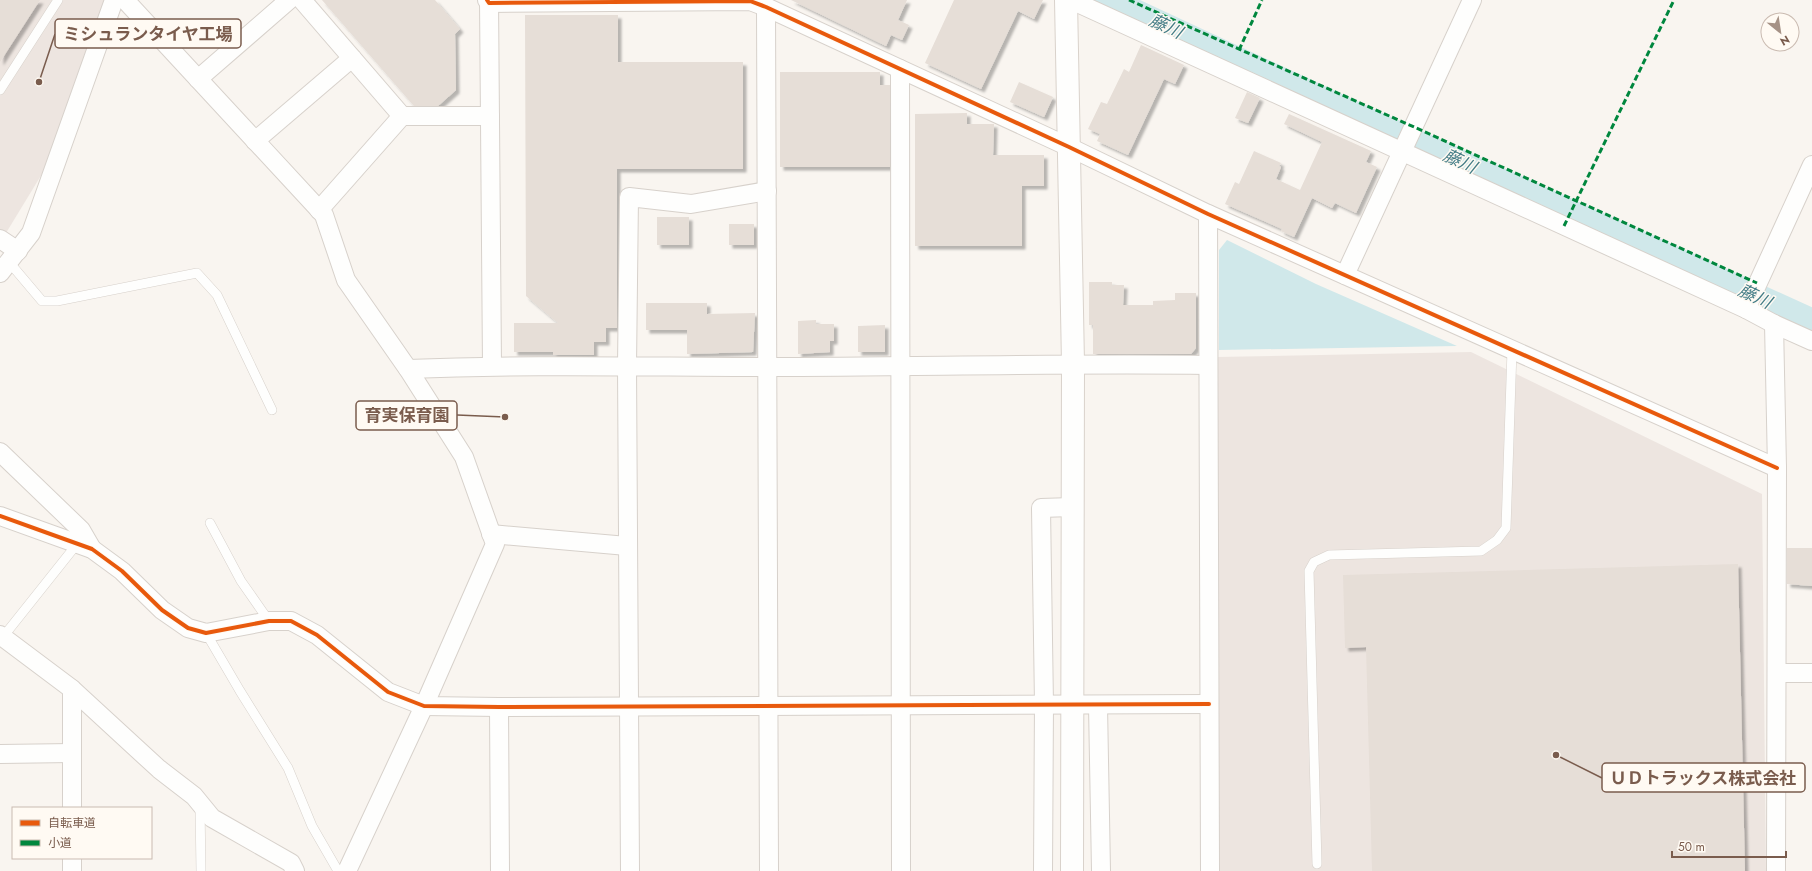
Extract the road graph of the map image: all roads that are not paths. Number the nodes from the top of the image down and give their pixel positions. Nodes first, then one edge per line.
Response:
1 (58, 0) edge
2 (114, 0) edge
3 (124, 0) edge
4 (289, 0) edge
5 (302, 0) edge
6 (1066, 0) edge
7 (1071, 0) edge
8 (1472, 0) edge
9 (489, 1) edge
10 (766, 7) junction
11 (142, 8) edge
12 (352, 58) junction
13 (900, 69) junction
14 (198, 79) junction
15 (0, 90) edge
16 (402, 116) junction
17 (490, 116) junction
18 (255, 141) junction
19 (1069, 147) junction
20 (1403, 152) junction
21 (1812, 165) edge
22 (767, 191) junction
23 (319, 210) junction
24 (1208, 214) junction
25 (0, 239) edge
26 (9, 262) edge
27 (1344, 275) junction
28 (1746, 308) junction
29 (1774, 324) junction
30 (1812, 341) edge
31 (1512, 350) junction
32 (1073, 364) junction
33 (1208, 364) junction
34 (492, 366) junction
35 (627, 366) junction
36 (899, 366) junction
37 (767, 367) junction
38 (408, 369) junction
39 (272, 410) dead end
40 (0, 452) edge
41 (1777, 468) junction
42 (1072, 507) junction
43 (0, 516) edge
44 (210, 523) dead end
45 (491, 534) junction
46 (627, 546) junction
47 (84, 547) junction
48 (269, 621) junction
49 (206, 633) junction
50 (2, 636) edge
51 (1777, 673) junction
52 (1812, 673) edge
53 (72, 689) junction
54 (901, 704) junction
55 (1044, 704) junction
56 (1209, 704) junction
57 (770, 705) junction
58 (1073, 705) junction
59 (1098, 705) junction
60 (424, 706) junction
61 (628, 706) junction
62 (499, 707) junction
63 (72, 753) junction
64 (0, 754) edge
65 (200, 803) junction
66 (72, 807) edge
67 (72, 859) edge
68 (1318, 864) dead end
69 (72, 871) edge
70 (201, 871) edge
71 (295, 871) edge
72 (338, 871) edge
73 (347, 871) edge
74 (500, 871) edge
75 (630, 871) edge
76 (770, 871) edge
77 (901, 871) edge
78 (1043, 871) edge
79 (1072, 871) edge
80 (1101, 871) edge
81 (1210, 871) edge
82 (1776, 871) edge

1 - 15 lane
2 - 26 street
3 - 11 street
4 - 14 street
5 - 12 street
6 - 19 street
7 - 20 street
8 - 20 street
9 - 10 street
9 - 17 street
10 - 13 street
10 - 22 street
11 - 14 street
12 - 16 street
12 - 18 street
13 - 19 street
13 - 36 street
14 - 18 street
16 - 17 street
16 - 23 street
17 - 34 street
18 - 23 street
19 - 24 street
19 - 32 street
20 - 27 street
20 - 28 street
21 - 28 street
22 - 35 street
22 - 37 street
23 - 38 street
24 - 27 street
24 - 33 street
25 - 26 street
26 - 39 lane
27 - 31 street
28 - 29 street
29 - 30 street
29 - 41 street
31 - 41 street
31 - 68 lane
32 - 33 street
32 - 36 street
32 - 42 street
33 - 56 street
34 - 35 street
34 - 38 street
35 - 37 street
35 - 46 street
36 - 37 street
36 - 54 street
37 - 57 street
38 - 45 street
40 - 47 street
41 - 51 street
42 - 55 street
42 - 58 street
43 - 47 street
44 - 48 lane
45 - 46 street
45 - 60 street
46 - 61 street
47 - 49 street
47 - 50 lane
48 - 49 street
48 - 60 street
49 - 72 lane
50 - 53 street
51 - 52 street
51 - 82 street
53 - 63 street
53 - 65 street
54 - 55 street
54 - 57 street
54 - 77 street
55 - 58 street
55 - 78 street
56 - 59 street
56 - 81 street
57 - 61 street
57 - 76 street
58 - 59 street
58 - 79 street
59 - 80 street
60 - 62 street
60 - 73 street
61 - 62 street
61 - 75 street
62 - 74 street
63 - 64 street
63 - 66 street
65 - 70 lane
65 - 71 street
67 - 69 street

